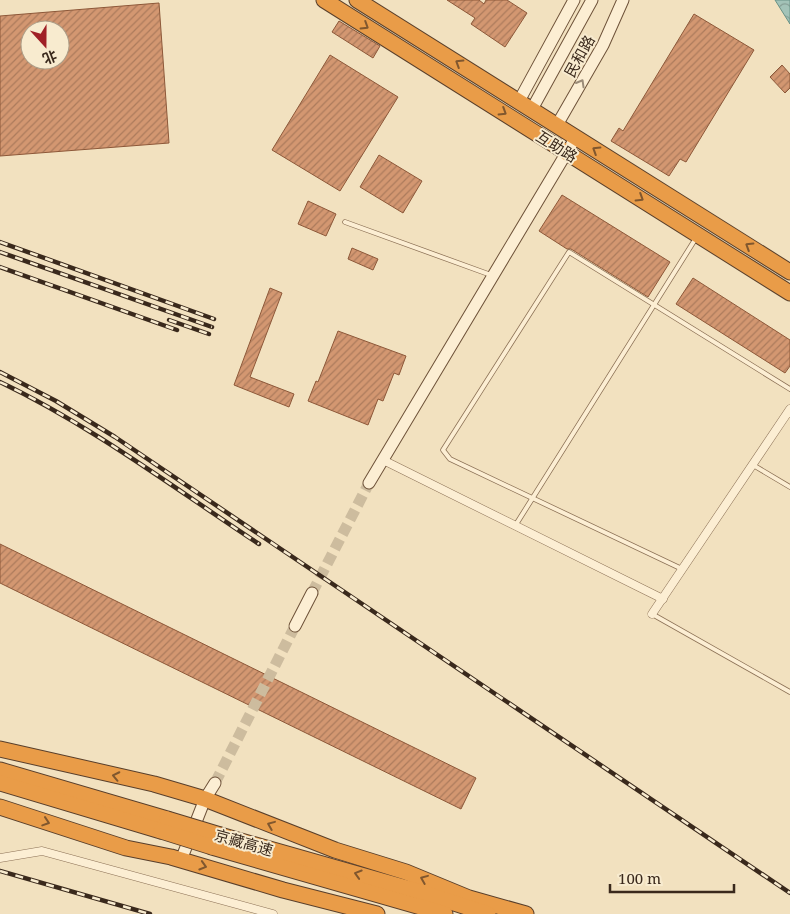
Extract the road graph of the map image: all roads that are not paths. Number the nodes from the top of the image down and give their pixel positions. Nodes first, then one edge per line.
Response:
1 (324, 0) edge
2 (357, 0) edge
3 (574, 0) edge
4 (592, 0) edge
5 (623, 0) edge
6 (525, 105) junction
7 (557, 125) junction
8 (576, 137) junction
9 (567, 152) junction
10 (345, 222) dead end
11 (698, 235) junction
12 (790, 272) edge
13 (493, 276) junction
14 (790, 293) edge
15 (654, 306) junction
16 (790, 389) edge
17 (790, 409) edge
18 (383, 460) junction
19 (753, 465) junction
20 (369, 483) tunnel mouth
21 (790, 487) edge
22 (532, 498) junction
23 (515, 526) junction
24 (683, 570) junction
25 (312, 593) tunnel mouth
26 (663, 599) junction
27 (652, 614) joint
28 (296, 626) tunnel mouth
29 (790, 692) edge
30 (0, 749) edge
31 (0, 770) edge
32 (0, 783) edge
33 (214, 783) tunnel mouth
34 (205, 799) junction
35 (0, 807) edge
36 (164, 825) junction
37 (216, 841) junction
38 (0, 858) edge
39 (181, 860) junction
40 (273, 914) edge
41 (377, 914) edge
42 (445, 914) edge
43 (488, 914) edge
44 (526, 914) edge

1 -> 9 highway, 互助路
6 -> 2 highway, 互助路
3 - 6 main road
4 - 6 main road, 民和路
7 -> 5 main road, 民和路
6 - 7 highway, 互助路
7 - 8 highway, 互助路
8 - 9 main road
12 -> 8 highway, 互助路
9 -> 11 highway, 互助路
9 - 13 main road
10 - 13 lane
11 - 14 highway, 互助路
11 - 15 lane
13 - 18 main road
15 - 16 lane
15 - 22 lane
15 - 22 lane
17 - 19 street
18 - 20 main road
18 - 23 street
19 - 21 lane
19 - 24 street
22 - 23 lane
22 - 24 lane
23 - 26 street
24 - 26 street
25 - 28 main road
26 - 27 street
27 - 29 lane
34 -> 30 highway
31 - 36 highway, 京藏高速
32 - 36 highway, 京藏高速
33 - 34 main road
34 - 39 main road
44 -> 34 highway
35 -> 39 highway
36 - 37 highway, 京藏高速, bridge
37 - 42 highway, 京藏高速
43 -> 37 highway, 京藏高速
38 - 40 street
39 -> 41 highway

